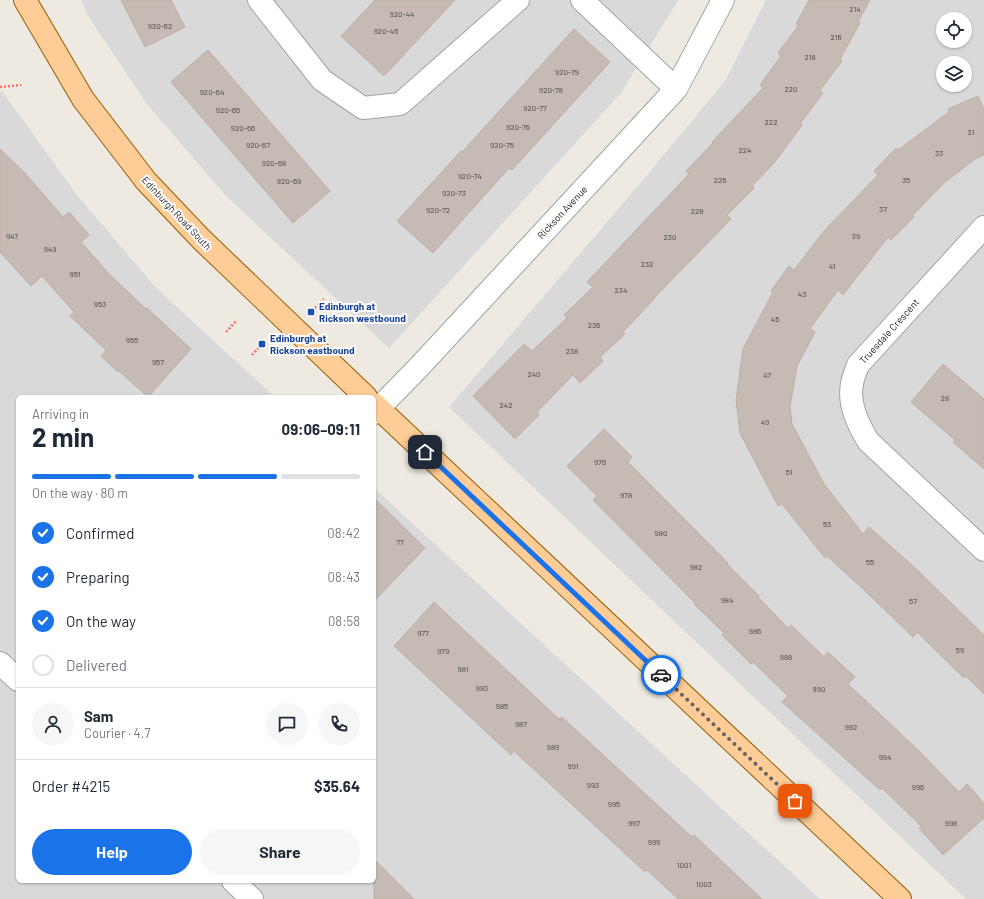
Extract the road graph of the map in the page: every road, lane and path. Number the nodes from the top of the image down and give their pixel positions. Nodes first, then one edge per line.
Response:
1 (25, 0) edge
2 (259, 0) edge
3 (518, 0) edge
4 (582, 0) edge
5 (722, 0) edge
6 (21, 85) dead end
7 (0, 87) edge
8 (676, 89) junction
9 (984, 227) edge
10 (324, 298) dead end
11 (310, 312) dead end
12 (237, 320) dead end
13 (226, 332) dead end
14 (262, 344) dead end
15 (252, 355) dead end
16 (362, 395) edge
17 (376, 403) edge
18 (376, 409) edge
19 (984, 550) edge
20 (0, 663) edge
21 (16, 678) edge
22 (235, 883) edge
23 (252, 899) edge
24 (900, 899) edge

1 - 16 main road, Edinburgh Road South
2 - 3 street
4 - 8 street
5 - 8 street, Rickson Avenue
6 - 7 path
8 - 17 street, Rickson Avenue
9 - 19 street, Truesdale Crescent
10 - 11 path
12 - 13 path
14 - 15 path
18 - 24 main road, Edinburgh Road South
20 - 21 street
22 - 23 street

